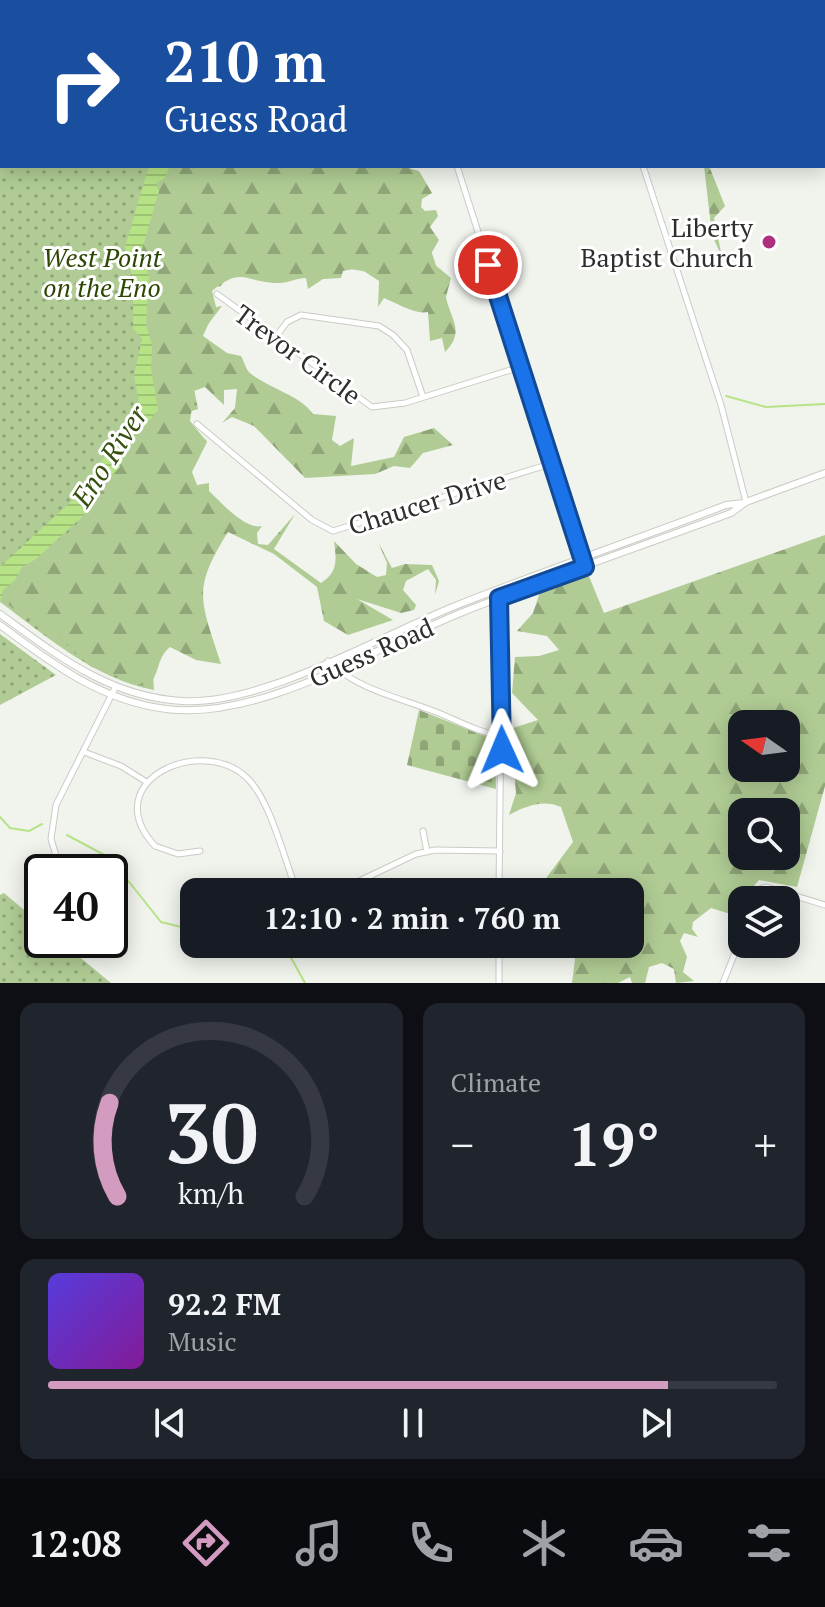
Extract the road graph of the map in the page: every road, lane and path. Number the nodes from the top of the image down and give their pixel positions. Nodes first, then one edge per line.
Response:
1 (458, 168) edge
2 (644, 168) edge
3 (217, 294) dead end
4 (275, 338) junction
5 (520, 367) junction
6 (423, 397) junction
7 (197, 424) dead end
8 (550, 464) junction
9 (825, 473) edge
10 (746, 502) junction
11 (581, 559) junction
12 (585, 567) junction
13 (496, 590) junction
14 (499, 598) junction
15 (3, 616) edge
16 (1, 626) edge
17 (328, 661) junction
18 (335, 668) junction
19 (115, 688) junction
20 (112, 696) junction
21 (501, 736) junction
22 (84, 752) junction
23 (145, 781) junction
24 (423, 831) dead end
25 (200, 851) dead end
26 (500, 851) junction
27 (427, 852) junction
28 (56, 854) edge
29 (292, 878) edge
30 (362, 878) edge
31 (499, 878) edge
32 (800, 899) edge
33 (825, 905) edge
34 (499, 958) edge
35 (733, 958) edge
36 (499, 983) edge
37 (723, 983) edge

1 - 5 street
2 - 10 street
3 - 4 street, Trevor Circle
4 - 6 street, Trevor Circle
4 - 6 street
5 - 6 street, Trevor Circle
5 - 8 street
7 - 8 street, Chaucer Drive
8 - 11 street
9 - 10 main road, Guess Road
10 - 11 main road, Guess Road
10 - 12 main road, Guess Road
11 - 12 street
11 - 13 main road, Guess Road
12 - 14 main road, Guess Road
13 - 14 street
13 - 17 main road, Guess Road
14 - 18 main road, Guess Road
14 - 21 street
15 - 19 main road, Guess Road
16 - 20 main road, Guess Road
17 - 18 street
17 - 19 main road, Guess Road
18 - 20 main road, Guess Road
18 - 21 street
19 - 20 street
20 - 22 street
21 - 26 street
22 - 23 street
22 - 28 street
23 - 25 street
23 - 29 street
24 - 27 street
26 - 27 street
26 - 31 street
27 - 30 street
32 - 33 street
34 - 36 street
35 - 37 street

